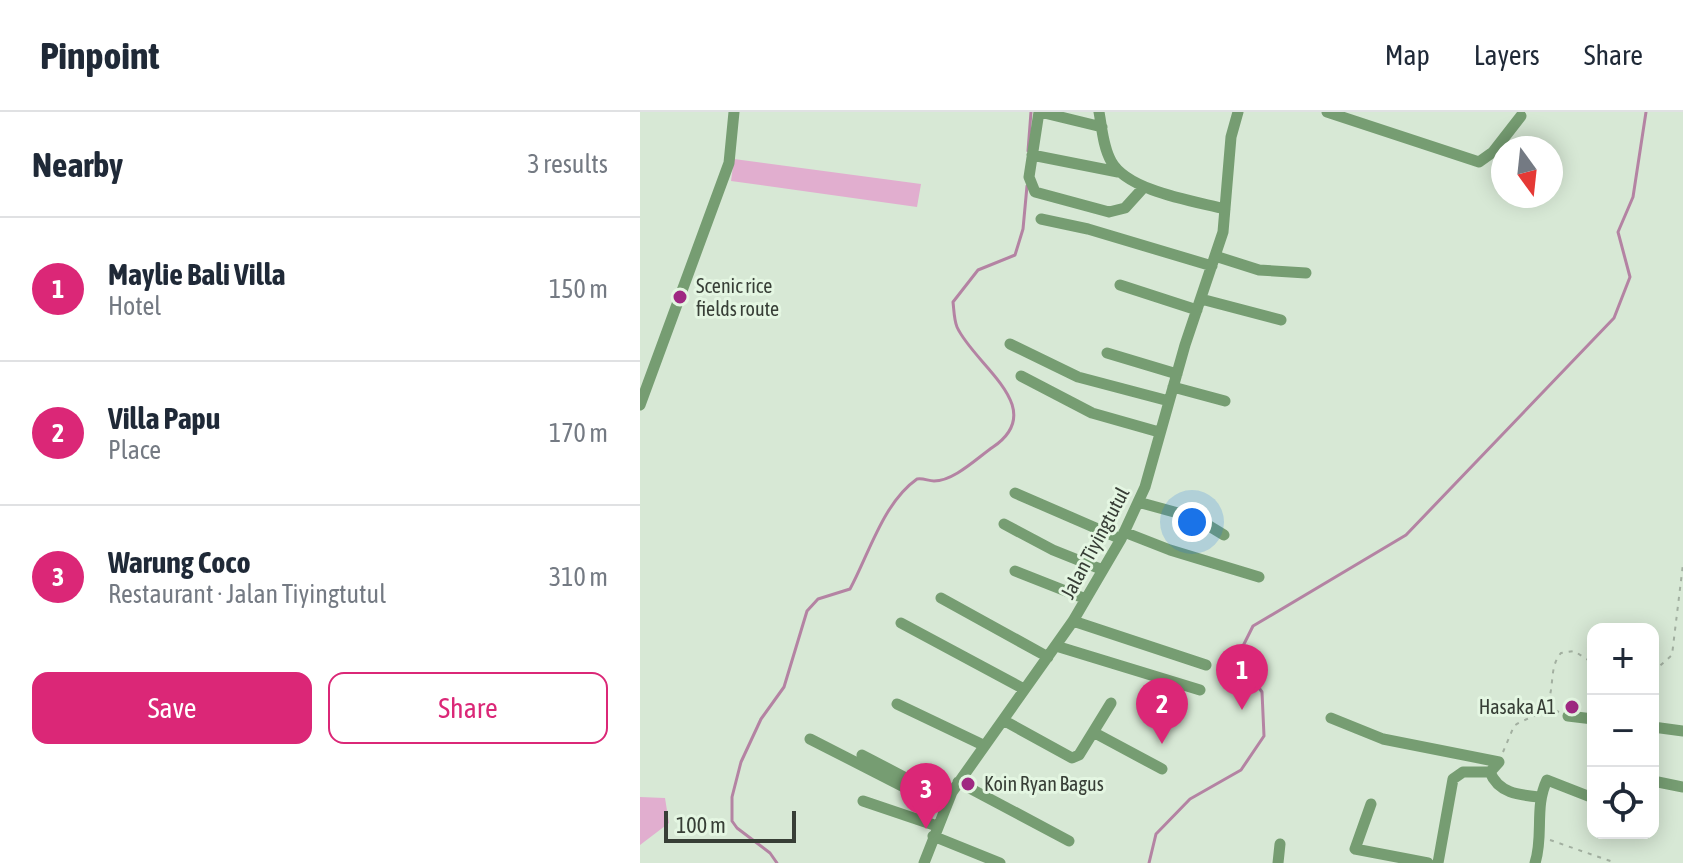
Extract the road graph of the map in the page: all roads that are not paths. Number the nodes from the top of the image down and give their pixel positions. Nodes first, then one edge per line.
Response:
1 (734, 112) edge
2 (1040, 112) edge
3 (1099, 112) edge
4 (1238, 112) edge
5 (1335, 113) edge
6 (1521, 116) dead end
7 (1102, 127) junction
8 (1032, 155) junction
9 (1118, 172) junction
10 (1144, 187) junction
11 (1225, 209) junction
12 (1041, 219) dead end
13 (1213, 261) junction
14 (1306, 273) dead end
15 (1120, 285) dead end
16 (1199, 304) junction
17 (1281, 320) dead end
18 (1010, 344) dead end
19 (1107, 353) dead end
20 (1177, 374) junction
21 (1021, 376) dead end
22 (1173, 387) junction
23 (1169, 401) junction
24 (1225, 401) dead end
25 (640, 405) edge
26 (1159, 432) junction
27 (1015, 493) dead end
28 (1138, 502) junction
29 (1004, 524) dead end
30 (1122, 535) junction
31 (1224, 535) dead end
32 (1103, 570) junction
33 (1015, 571) dead end
34 (1259, 577) dead end
35 (941, 598) dead end
36 (1086, 599) junction
37 (1073, 621) junction
38 (901, 623) dead end
39 (1056, 646) junction
40 (1048, 657) junction
41 (1206, 665) dead end
42 (1024, 689) junction
43 (1200, 690) dead end
44 (1111, 703) dead end
45 (897, 704) dead end
46 (1568, 716) road end
47 (1331, 718) dead end
48 (1587, 718) edge
49 (1003, 720) junction
50 (1659, 728) edge
51 (1683, 731) edge
52 (1093, 732) junction
53 (810, 739) dead end
54 (983, 745) junction
55 (862, 755) dead end
56 (1162, 769) dead end
57 (1490, 772) junction
58 (958, 782) junction
59 (1659, 782) edge
60 (1683, 787) edge
61 (1587, 795) edge
62 (1539, 797) junction
63 (863, 801) dead end
64 (947, 801) junction
65 (1371, 804) dead end
66 (935, 831) junction
67 (1069, 841) dead end
68 (1280, 844) dead end
69 (924, 863) edge
70 (1000, 863) edge
71 (1278, 863) edge
72 (1428, 863) edge
73 (1438, 863) edge
74 (1535, 863) edge

1 - 25 street
2 - 7 street
2 - 8 street
3 - 7 street
4 - 11 street, Jalan Tiyingtutul
5 - 6 street
7 - 9 street
8 - 9 street
8 - 10 street
9 - 10 street
10 - 11 street
11 - 13 street, Jalan Tiyingtutul
12 - 13 street
13 - 14 street
13 - 16 street, Jalan Tiyingtutul
15 - 16 street
16 - 17 street
16 - 20 street, Jalan Tiyingtutul
18 - 23 street
19 - 20 street
20 - 22 street, Jalan Tiyingtutul
21 - 26 street
22 - 23 street, Jalan Tiyingtutul
22 - 24 street
23 - 26 street, Jalan Tiyingtutul
26 - 28 street, Jalan Tiyingtutul
27 - 30 street
28 - 30 street, Jalan Tiyingtutul
28 - 31 street
29 - 32 street
30 - 32 street, Jalan Tiyingtutul
30 - 34 street
32 - 36 street, Jalan Tiyingtutul
33 - 36 street
35 - 40 street
36 - 37 street, Jalan Tiyingtutul
37 - 39 street, Jalan Tiyingtutul
37 - 41 street
38 - 42 street
39 - 40 street, Jalan Tiyingtutul
39 - 43 street
40 - 42 street, Jalan Tiyingtutul
42 - 49 street, Jalan Tiyingtutul
44 - 52 street
45 - 54 street
46 - 48 street
47 - 57 street
49 - 52 street
49 - 54 street, Jalan Tiyingtutul
50 - 51 street
52 - 56 street
53 - 64 street
54 - 58 street, Jalan Tiyingtutul
55 - 64 street
57 - 62 street
57 - 73 street
58 - 64 street, Jalan Tiyingtutul
58 - 67 street
59 - 60 street
61 - 62 street
62 - 74 street
63 - 66 street
64 - 66 street, Jalan Tiyingtutul
65 - 72 street
66 - 69 street, Jalan Tiyingtutul
66 - 70 street
68 - 71 street

